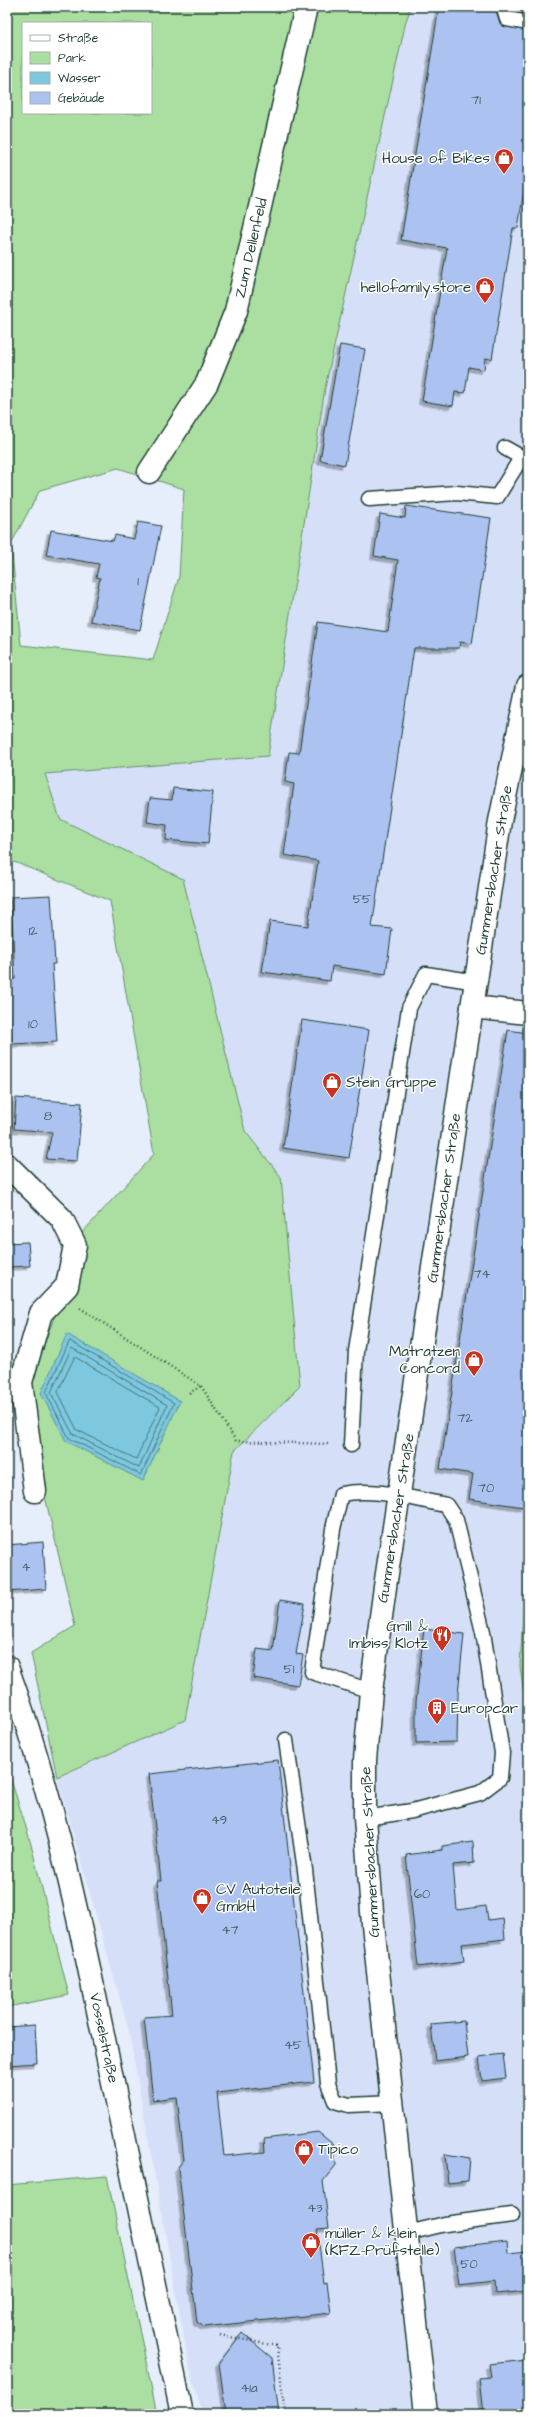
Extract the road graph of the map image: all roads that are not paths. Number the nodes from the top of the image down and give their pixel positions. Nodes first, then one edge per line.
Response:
1 (306, 7) edge
2 (504, 9) dead end
3 (528, 23) edge
4 (505, 448) dead end
5 (525, 459) edge
6 (149, 472) dead end
7 (369, 499) dead end
8 (528, 686) edge
9 (477, 982) junction
10 (472, 1007) junction
11 (528, 1013) edge
12 (7, 1165) edge
13 (351, 1445) road end
14 (35, 1491) dead end
15 (399, 1496) junction
16 (7, 1667) edge
17 (371, 1691) junction
18 (286, 1740) dead end
19 (365, 1818) junction
20 (394, 2103) junction
21 (512, 2215) dead end
22 (408, 2233) junction
23 (423, 2385) junction
24 (182, 2414) edge
25 (420, 2414) edge
26 (426, 2414) edge

1 - 6 main road, Zum Dellenfeld
2 - 3 lane
4 - 5 lane
5 - 7 lane
8 - 9 main road, Gummersbacher Straße
9 - 10 main road, Gummersbacher Straße
9 - 13 lane
10 - 11 main road
10 - 15 main road, Gummersbacher Straße
12 - 14 main road
15 - 17 main road, Gummersbacher Straße
15 - 17 lane
15 - 19 lane
16 - 24 main road, Vosselstraße
17 - 19 main road, Gummersbacher Straße
18 - 20 lane
19 - 20 main road, Gummersbacher Straße
20 - 22 main road, Gummersbacher Straße
21 - 22 lane
22 - 23 main road, Gummersbacher Straße
23 - 25 main road
23 - 26 main road, Gummersbacher Straße

